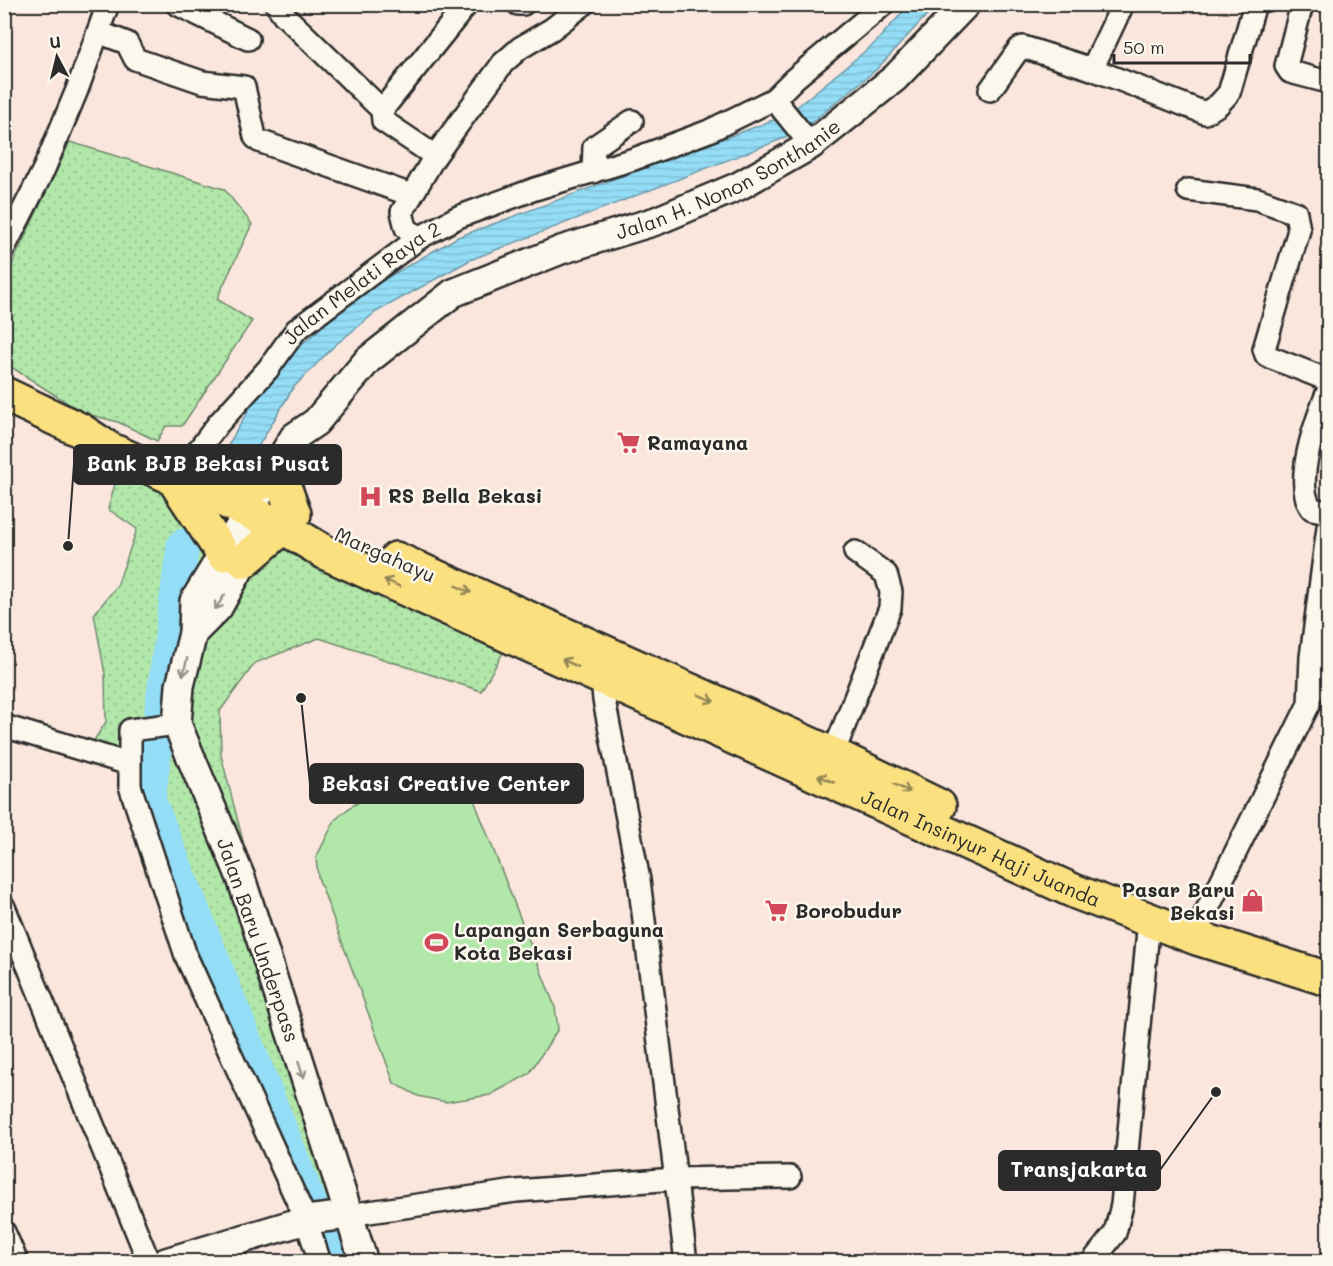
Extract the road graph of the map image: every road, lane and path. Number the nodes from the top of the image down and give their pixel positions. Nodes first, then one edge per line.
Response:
1 (108, 4) edge
2 (177, 4) edge
3 (276, 4) edge
4 (467, 4) edge
5 (584, 4) edge
6 (884, 4) edge
7 (966, 4) edge
8 (1123, 4) edge
9 (1255, 4) edge
10 (1302, 4) edge
11 (98, 32) junction
12 (248, 39) dead end
13 (1092, 69) junction
14 (1329, 82) edge
15 (990, 90) dead end
16 (774, 99) junction
17 (382, 110) junction
18 (632, 121) dead end
19 (811, 145) junction
20 (435, 156) junction
21 (593, 172) junction
22 (1188, 190) dead end
23 (411, 195) junction
24 (419, 238) junction
25 (4, 248) edge
26 (1329, 380) edge
27 (1329, 391) edge
28 (4, 394) edge
29 (80, 430) junction
30 (179, 473) junction
31 (268, 504) junction
32 (1329, 512) edge
33 (1329, 527) edge
34 (855, 552) dead end
35 (233, 558) junction
36 (1329, 656) edge
37 (613, 670) junction
38 (1309, 704) junction
39 (177, 724) junction
40 (4, 726) edge
41 (839, 739) dead end
42 (129, 764) junction
43 (1080, 883) junction
44 (1149, 920) junction
45 (7, 921) edge
46 (1198, 931) junction
47 (1329, 967) edge
48 (1329, 979) edge
49 (790, 1177) dead end
50 (675, 1179) junction
51 (348, 1215) junction
52 (306, 1220) junction
53 (4, 1232) edge
54 (17, 1262) edge
55 (149, 1262) edge
56 (166, 1262) edge
57 (320, 1262) edge
58 (364, 1262) edge
59 (686, 1262) edge
60 (1092, 1262) edge

1 - 11 street
2 - 12 street
3 - 17 street
4 - 17 street
5 - 20 street
6 - 16 street, Jalan Melati Raya 2
7 - 19 street, Jalan H. Nonon Sonthanie
8 - 13 street
9 - 13 street
10 - 14 street
11 - 23 street
11 - 25 street
13 - 15 street
16 - 19 street
16 - 21 street, Jalan Melati Raya 2
17 - 20 street
18 - 21 street
19 - 31 street, Jalan H. Nonon Sonthanie
20 - 23 street
21 - 24 street, Jalan Melati Raya 2
22 - 26 street
23 - 24 street
24 - 30 street, Jalan Melati Raya 2
27 - 32 street
28 - 29 main road
29 - 30 main road
29 - 30 main road
30 - 31 main road, Jalan Insinyur Haji Juanda
30 - 35 main road
31 - 35 main road
31 - 37 main road, Jalan Insinyur Haji Juanda
33 - 38 street
34 - 41 street
35 -> 39 street, Jalan Baru Underpass
36 - 38 street
37 - 43 main road, Jalan Insinyur Haji Juanda
37 - 50 street
38 - 46 street
39 - 42 street
39 -> 51 street, Jalan Baru Underpass
40 - 42 street
42 - 52 street
43 - 44 main road, Jalan Insinyur Haji Juanda
43 - 46 main road, Jalan Insinyur Haji Juanda
44 - 46 main road, Jalan Insinyur Haji Juanda
44 - 60 street
45 - 55 street
46 - 47 main road, Jalan Insinyur Haji Juanda
46 - 48 main road, Jalan Insinyur Haji Juanda
49 - 50 street
50 - 51 street
50 - 59 street
51 - 52 street
51 - 58 street, Jalan Baru Underpass
52 - 56 street
52 - 57 street
53 - 54 street

